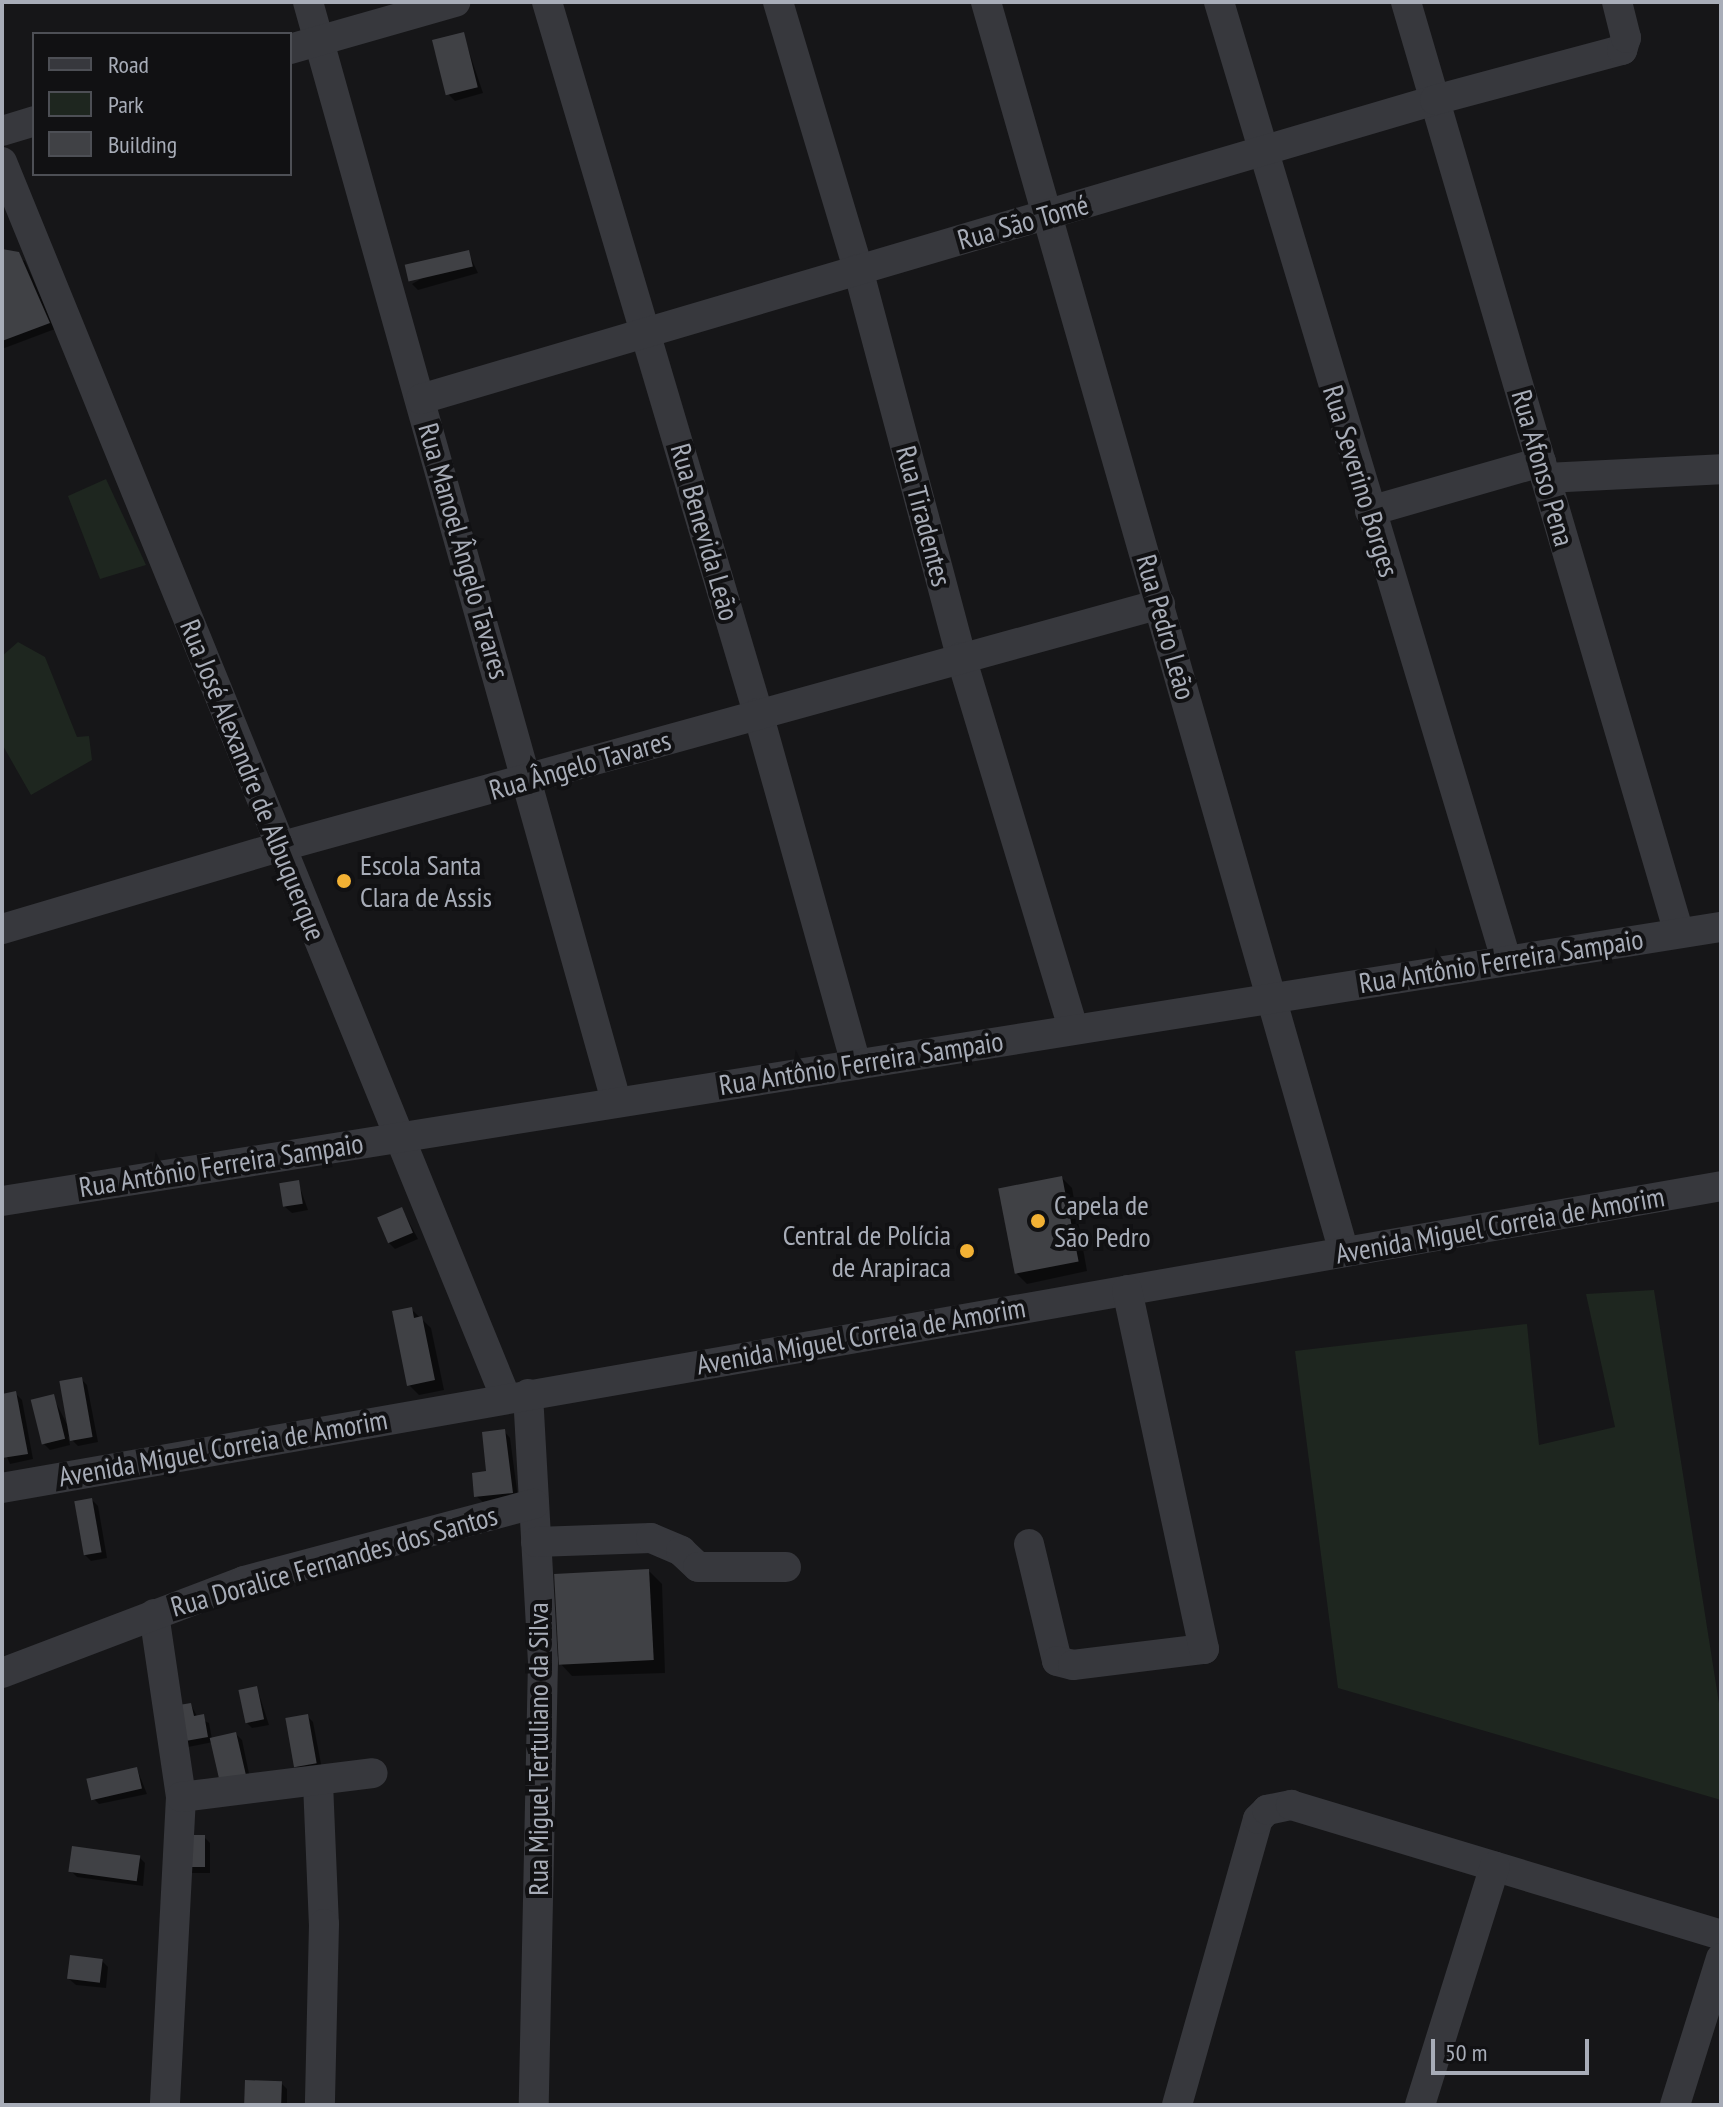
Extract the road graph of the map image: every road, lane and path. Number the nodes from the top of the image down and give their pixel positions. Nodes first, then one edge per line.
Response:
1 (308, 2) edge
2 (455, 2) edge
3 (547, 2) edge
4 (778, 2) edge
5 (986, 2) edge
6 (1219, 2) edge
7 (1406, 2) edge
8 (1617, 2) edge
9 (304, 44) edge
10 (1435, 100) junction
11 (32, 122) edge
12 (2, 131) edge
13 (1262, 151) junction
14 (2, 162) edge
15 (1049, 215) junction
16 (16, 232) edge
17 (858, 269) junction
18 (645, 330) junction
19 (421, 399) junction
20 (1721, 469) edge
21 (1543, 470) junction
22 (1370, 511) junction
23 (1160, 604) junction
24 (961, 657) junction
25 (758, 713) junction
26 (529, 781) junction
27 (279, 847) junction
28 (1721, 927) edge
29 (2, 929) edge
30 (1679, 933) junction
31 (1506, 959) junction
32 (1272, 997) junction
33 (1073, 1029) junction
34 (856, 1065) junction
35 (616, 1101) junction
36 (398, 1136) junction
37 (1721, 1186) edge
38 (2, 1201) edge
39 (1344, 1252) junction
40 (1127, 1290) junction
41 (517, 1396) junction
42 (2, 1488) edge
43 (534, 1504) junction
44 (536, 1542) junction
45 (1029, 1544) dead end
46 (786, 1567) dead end
47 (154, 1614) junction
48 (2, 1673) edge
49 (373, 1773) dead end
50 (318, 1783) junction
51 (181, 1797) junction
52 (1495, 1866) junction
53 (1721, 1935) edge
54 (1721, 1958) edge
55 (165, 2105) edge
56 (320, 2105) edge
57 (534, 2105) edge
58 (1177, 2105) edge
59 (1420, 2105) edge
60 (1675, 2105) edge

1 - 9 street, Rua Manoel Ângelo Tavares
2 - 9 street
3 - 18 street, Rua Benevida Leão
4 - 17 street, Rua Tiradentes
5 - 15 street, Rua Pedro Leão
6 - 13 street, Rua Severino Borges
7 - 10 street, Rua Afonso Pena
8 - 10 street, Rua São Tomé
9 - 19 street, Rua Manoel Ângelo Tavares
10 - 13 street, Rua São Tomé
10 - 21 street, Rua Afonso Pena
11 - 12 street
13 - 15 street, Rua São Tomé
13 - 22 street, Rua Severino Borges
14 - 16 street, Rua José Alexandre de Albuquerque
15 - 17 street, Rua São Tomé
15 - 23 street, Rua Pedro Leão
16 - 27 street, Rua José Alexandre de Albuquerque
17 - 18 street, Rua São Tomé
17 - 24 street, Rua Tiradentes
18 - 19 street, Rua São Tomé
18 - 25 street, Rua Benevida Leão
19 - 26 street, Rua Manoel Ângelo Tavares
20 - 21 street
21 - 22 street
21 - 30 street, Rua Afonso Pena
22 - 31 street, Rua Severino Borges
23 - 24 street, Rua Ângelo Tavares
23 - 32 street, Rua Pedro Leão
24 - 25 street, Rua Ângelo Tavares
24 - 33 street, Rua Tiradentes
25 - 26 street, Rua Ângelo Tavares
25 - 34 street, Rua Benevida Leão
26 - 27 street, Rua Ângelo Tavares
26 - 35 street, Rua Manoel Ângelo Tavares
27 - 29 street, Rua Ângelo Tavares
27 - 36 street, Rua José Alexandre de Albuquerque
28 - 30 street, Rua Antônio Ferreira Sampaio
30 - 31 street, Rua Antônio Ferreira Sampaio
31 - 32 street, Rua Antônio Ferreira Sampaio
32 - 33 street, Rua Antônio Ferreira Sampaio
32 - 39 street, Rua Pedro Leão
33 - 34 street, Rua Antônio Ferreira Sampaio
34 - 35 street, Rua Antônio Ferreira Sampaio
35 - 36 street, Rua Antônio Ferreira Sampaio
36 - 38 street, Rua Antônio Ferreira Sampaio
36 - 41 street, Rua José Alexandre de Albuquerque
37 - 39 street, Avenida Miguel Correia de Amorim
39 - 40 street, Avenida Miguel Correia de Amorim
40 - 41 street, Avenida Miguel Correia de Amorim
40 - 45 street
41 - 42 street, Avenida Miguel Correia de Amorim
41 - 43 street, Rua Miguel Tertuliano da Silva
43 - 44 street, Rua Miguel Tertuliano da Silva
43 - 47 street, Rua Doralice Fernandes dos Santos
44 - 46 street
44 - 57 street, Rua Miguel Tertuliano da Silva
47 - 48 street, Rua Doralice Fernandes dos Santos
47 - 51 street
49 - 50 street
50 - 51 street
50 - 56 street
51 - 55 street
52 - 53 street
52 - 58 street
52 - 59 street
54 - 60 street

